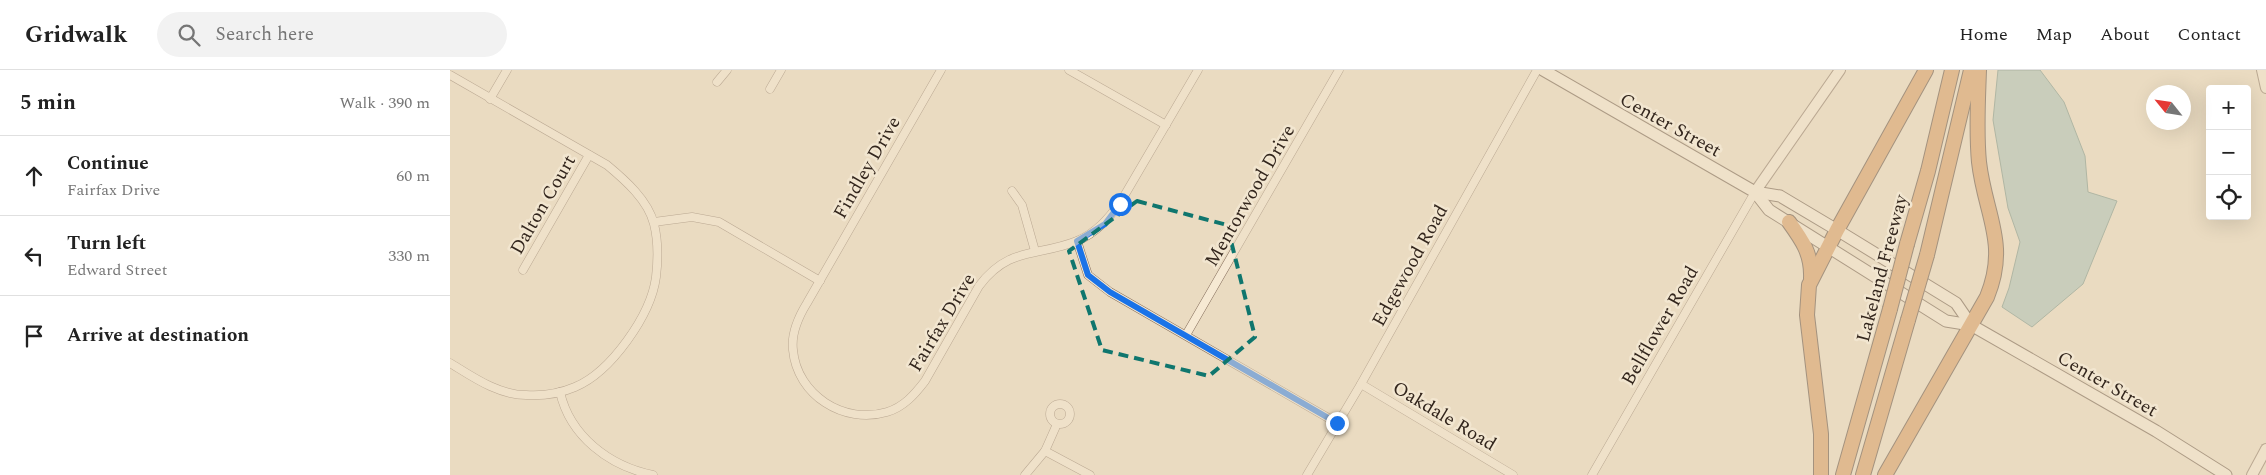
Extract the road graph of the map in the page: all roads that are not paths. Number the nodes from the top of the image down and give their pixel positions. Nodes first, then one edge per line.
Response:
1 (507, 70) edge
2 (727, 70) edge
3 (781, 70) edge
4 (940, 70) edge
5 (1069, 70) edge
6 (1198, 70) edge
7 (1339, 70) edge
8 (1537, 70) edge
9 (1543, 70) edge
10 (1840, 70) edge
11 (1926, 70) edge
12 (1952, 70) edge
13 (1971, 70) edge
14 (1979, 70) edge
15 (2262, 70) edge
16 (450, 75) edge
17 (717, 82) dead end
18 (2266, 88) edge
19 (770, 89) dead end
20 (490, 99) junction
21 (1166, 125) junction
22 (589, 155) junction
23 (1012, 191) dead end
24 (1755, 192) junction
25 (654, 222) junction
26 (1789, 222) junction
27 (1837, 230) junction
28 (1077, 241) junction
29 (1829, 247) junction
30 (1036, 251) junction
31 (524, 270) dead end
32 (1811, 280) junction
33 (820, 281) junction
34 (1971, 324) junction
35 (1186, 335) junction
36 (450, 363) edge
37 (1361, 384) junction
38 (560, 392) junction
39 (1337, 423) junction
40 (1057, 424) dead end
41 (2266, 448) edge
42 (1045, 451) junction
43 (654, 475) edge
44 (1025, 475) edge
45 (1090, 475) edge
46 (1307, 475) edge
47 (1513, 475) edge
48 (1592, 475) edge
49 (1821, 475) edge
50 (1843, 475) edge
51 (1863, 475) edge
52 (1885, 475) edge
53 (2226, 475) edge
54 (2252, 475) edge

1 - 20 street
2 - 17 street
3 - 19 street
4 - 33 street, Findley Drive
5 - 21 street
6 - 21 street, Fairfax Drive
7 - 35 street, Mentorwood Drive
8 - 37 street, Edgewood Road
9 - 24 main road, Center Street
10 - 24 street
11 - 27 highway
12 - 50 highway, Lakeland Freeway, bridge
13 - 51 highway, Lakeland Freeway, bridge
14 - 34 highway
15 - 18 street
16 - 20 street
20 - 22 street
21 - 28 street, Fairfax Drive
22 - 25 street
22 - 31 street, Dalton Court
23 - 30 street
24 - 26 main road, Center Street
24 - 27 main road, Center Street
24 - 48 street, Bellflower Road
25 - 33 street
25 - 38 street
26 - 29 main road, Center Street
26 - 32 highway
27 - 29 highway
27 - 34 main road, Center Street
28 - 30 street, Fairfax Drive
28 - 35 street
29 - 32 highway
29 - 34 main road, Center Street
30 - 33 street, Fairfax Drive
32 - 49 highway
34 - 52 highway
34 - 53 main road, Center Street
35 - 39 street
36 - 38 street
37 - 39 street, Edgewood Road
37 - 47 street, Oakdale Road
38 - 43 street
39 - 46 street, Edgewood Road
40 - 42 street
41 - 54 street
42 - 44 street
42 - 45 street

